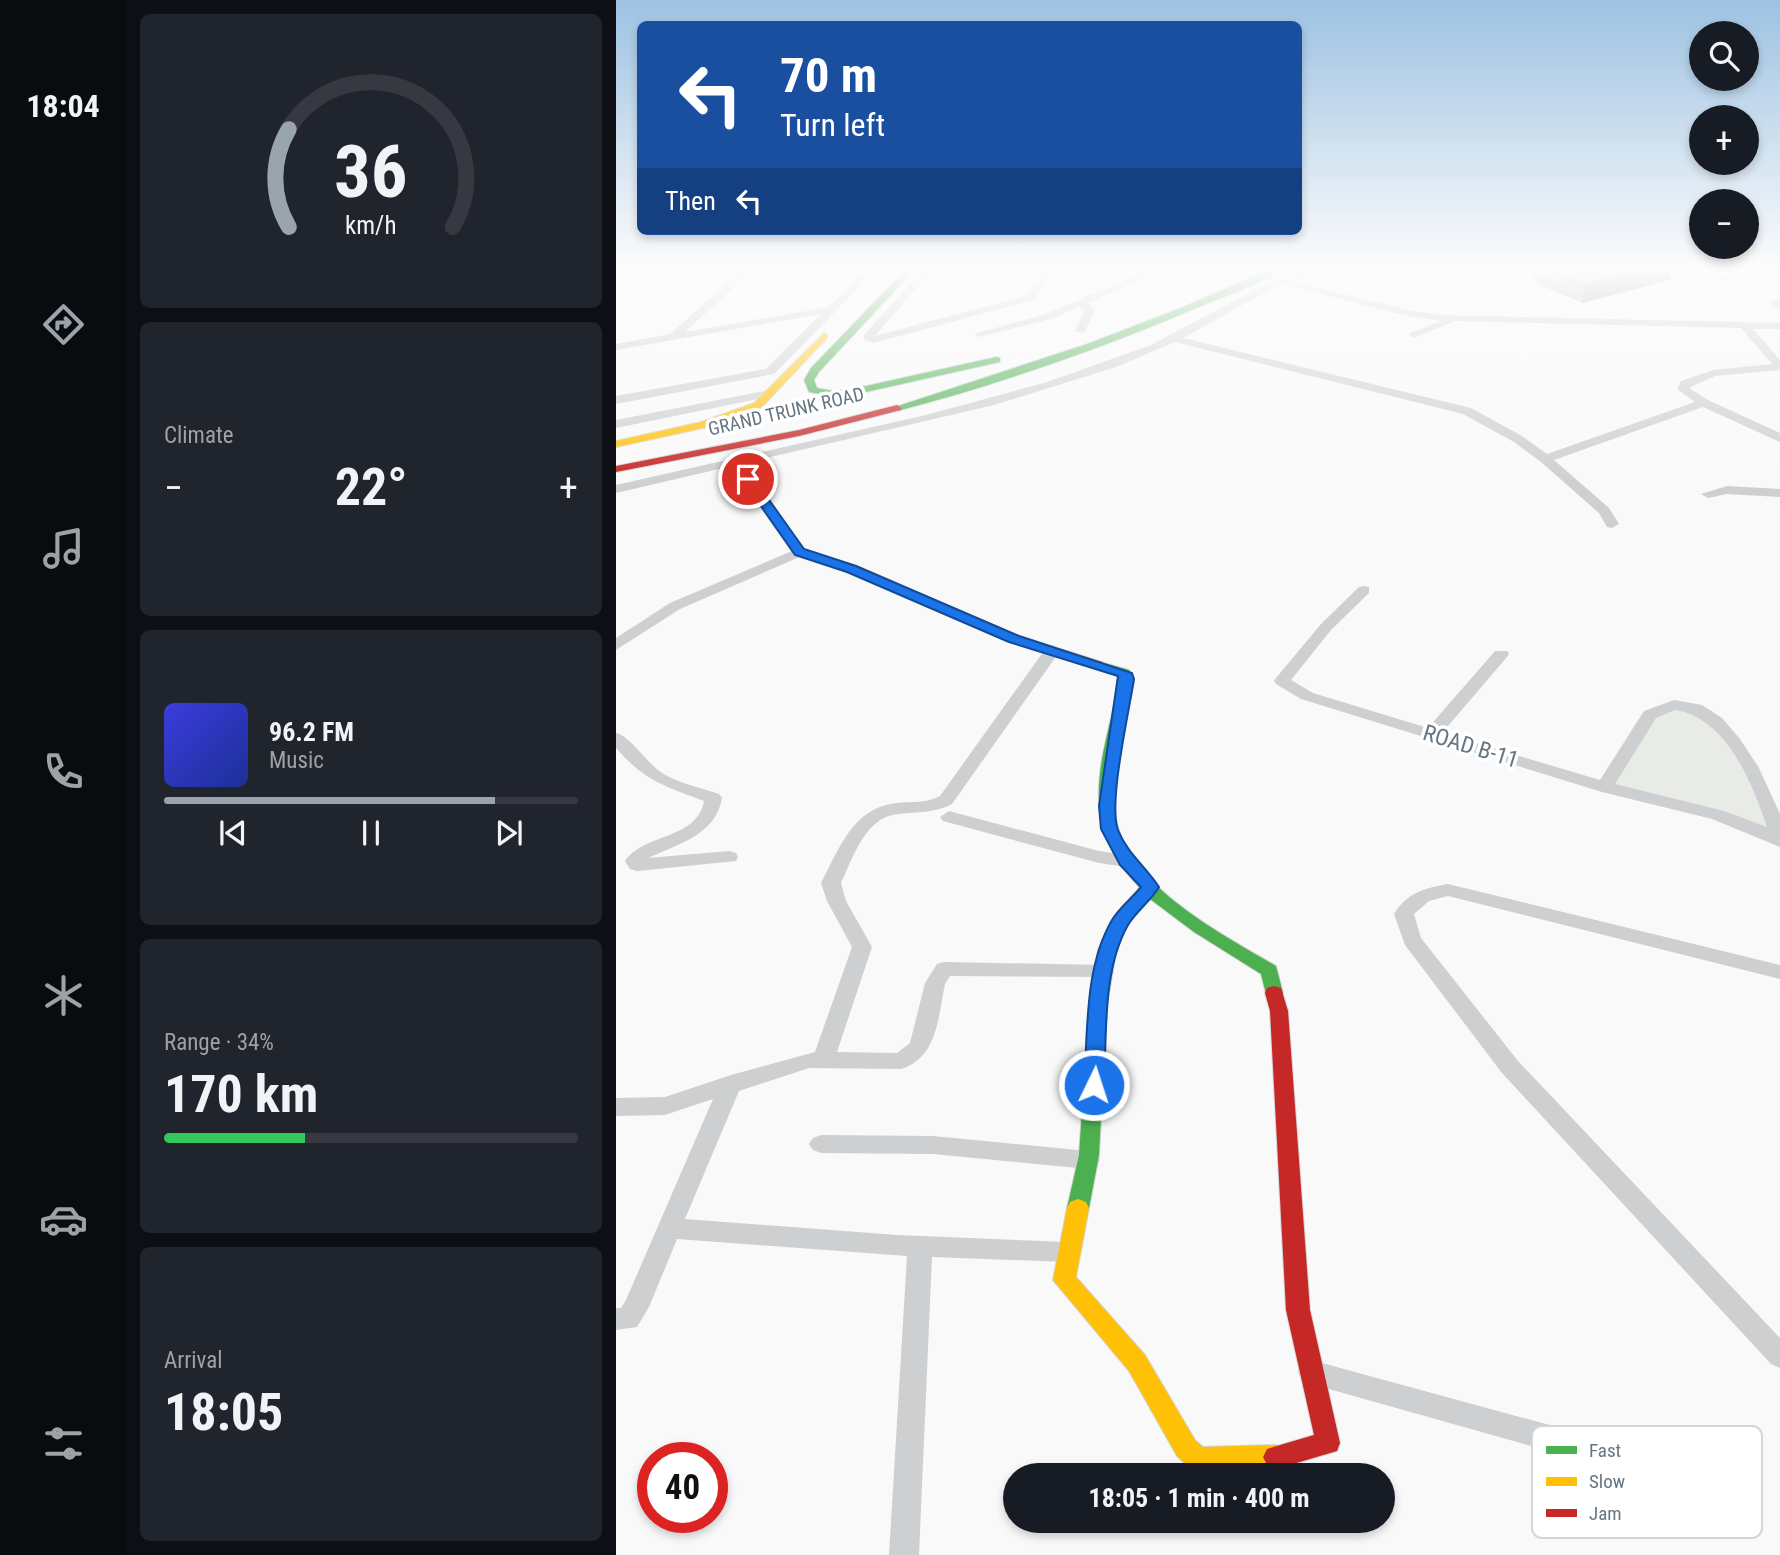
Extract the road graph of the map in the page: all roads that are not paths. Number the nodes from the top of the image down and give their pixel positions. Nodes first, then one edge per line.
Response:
1 (650, 342) edge
2 (800, 342) edge
3 (827, 342) edge
4 (843, 342) edge
5 (1109, 342) edge
6 (1163, 342) edge
7 (1185, 342) edge
8 (1759, 342) edge
9 (817, 343) joint
10 (616, 347) edge
11 (1779, 369) edge
12 (769, 394) junction
13 (616, 400) edge
14 (1704, 403) junction
15 (813, 410) dead end
16 (762, 421) dead end
17 (616, 424) edge
18 (1780, 438) edge
19 (616, 444) edge
20 (616, 450) edge
21 (1545, 459) junction
22 (736, 460) junction
23 (616, 469) edge
24 (616, 489) edge
25 (1780, 493) edge
26 (1708, 494) dead end
27 (1612, 524) dead end
28 (799, 552) junction
29 (1364, 590) dead end
30 (616, 645) edge
31 (1052, 651) junction
32 (1501, 654) dead end
33 (1432, 734) junction
34 (616, 738) edge
35 (1605, 787) junction
36 (949, 817) dead end
37 (1780, 840) edge
38 (729, 857) dead end
39 (1126, 861) junction
40 (1151, 887) junction
41 (1104, 972) junction
42 (1780, 972) edge
43 (824, 1058) junction
44 (731, 1083) junction
45 (616, 1107) edge
46 (821, 1144) dead end
47 (1088, 1160) junction
48 (669, 1228) junction
49 (920, 1246) junction
50 (1067, 1252) junction
51 (616, 1320) edge
52 (1780, 1356) edge
53 (1311, 1372) junction
54 (1532, 1433) edge
55 (904, 1555) edge

1 - 10 street
2 - 13 street
3 - 9 main road
4 - 15 main road, GRAND TRUNK ROAD
5 - 23 main road, GRAND TRUNK ROAD
6 - 22 street
7 - 21 street
8 - 11 street
9 - 12 main road
11 - 14 street
12 - 17 street
12 - 19 main road
14 - 18 street
14 - 21 street
16 - 20 main road, GRAND TRUNK ROAD
21 - 27 street
22 - 24 street
22 - 28 main road
25 - 26 street
28 - 30 street
28 - 31 main road
29 - 33 street, ROAD B-11
31 - 39 main road
31 - 43 street
32 - 33 street
33 - 35 street, ROAD B-11
34 - 38 street
35 - 37 street, ROAD B-11
35 - 37 street
36 - 39 street
39 - 40 main road
40 - 41 main road
40 - 53 main road
41 - 43 street
41 - 47 main road
42 - 52 street
43 - 44 street
44 - 45 street
44 - 48 street
46 - 47 street
47 - 50 main road
48 - 49 street
48 - 51 street
49 - 50 street
49 - 55 street
50 - 53 main road
53 - 54 street

